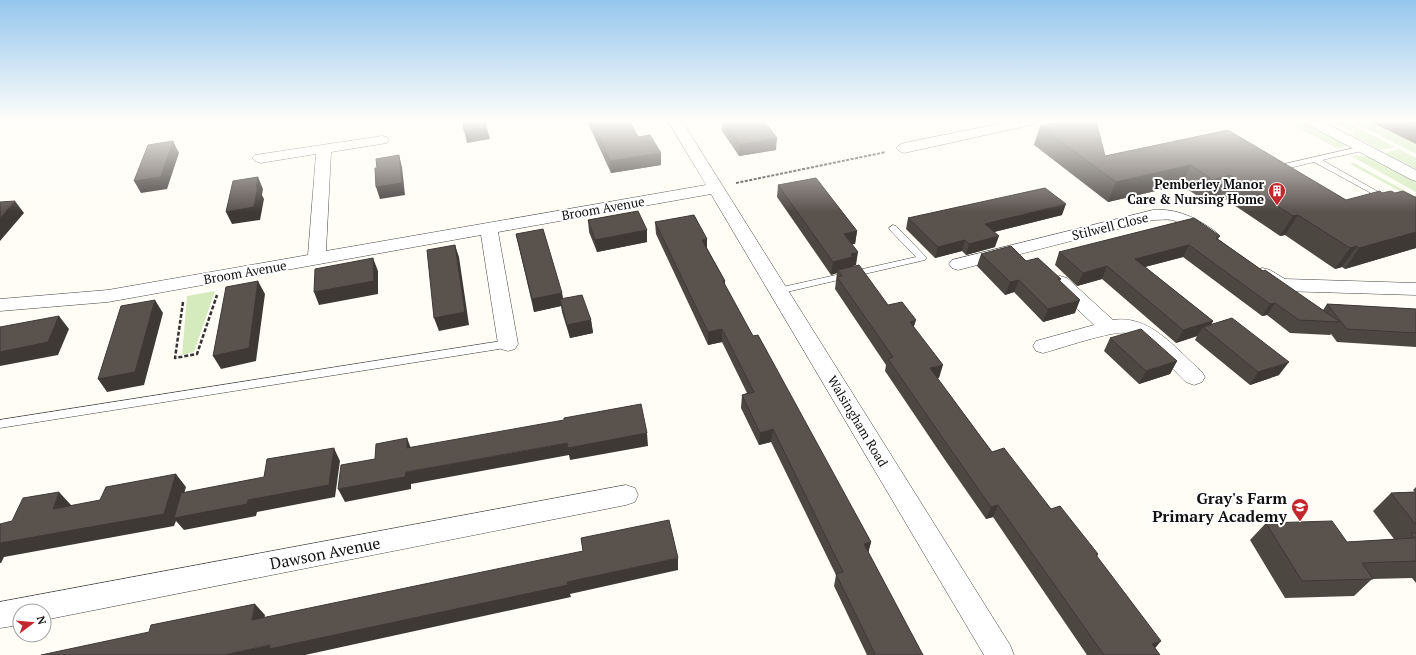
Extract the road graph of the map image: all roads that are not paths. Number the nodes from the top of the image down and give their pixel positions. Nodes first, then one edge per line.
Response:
1 (301, 152) edge
2 (324, 152) edge
3 (694, 152) edge
4 (1347, 152) edge
5 (1370, 152) edge
6 (260, 158) dead end
7 (1315, 159) junction
8 (1292, 175) edge
9 (1416, 176) edge
10 (716, 188) junction
11 (1356, 200) edge
12 (489, 228) junction
13 (893, 228) dead end
14 (1225, 247) edge
15 (1023, 248) junction
16 (317, 259) junction
17 (958, 264) dead end
18 (1249, 264) edge
19 (1416, 289) edge
20 (778, 291) junction
21 (0, 305) edge
22 (1109, 328) junction
23 (508, 344) joint
24 (1043, 346) dead end
25 (1194, 377) dead end
26 (0, 424) edge
27 (626, 495) dead end
28 (52, 605) edge
29 (12, 613) edge
30 (0, 615) edge
31 (1000, 655) edge

1 - 6 street
2 - 16 street
3 - 10 street, Walsingham Road
4 - 7 lane
5 - 9 street
7 - 8 lane
7 - 11 lane
10 - 12 street, Broom Avenue
10 - 20 street, Walsingham Road
12 - 16 street, Broom Avenue
12 - 23 street
13 - 20 lane
14 - 15 street, Stilwell Close
15 - 17 street, Stilwell Close
15 - 22 street
16 - 21 street, Broom Avenue
18 - 19 street
20 - 31 street, Walsingham Road
22 - 24 street
22 - 25 street
23 - 26 lane
27 - 28 street, Dawson Avenue
29 - 30 street

